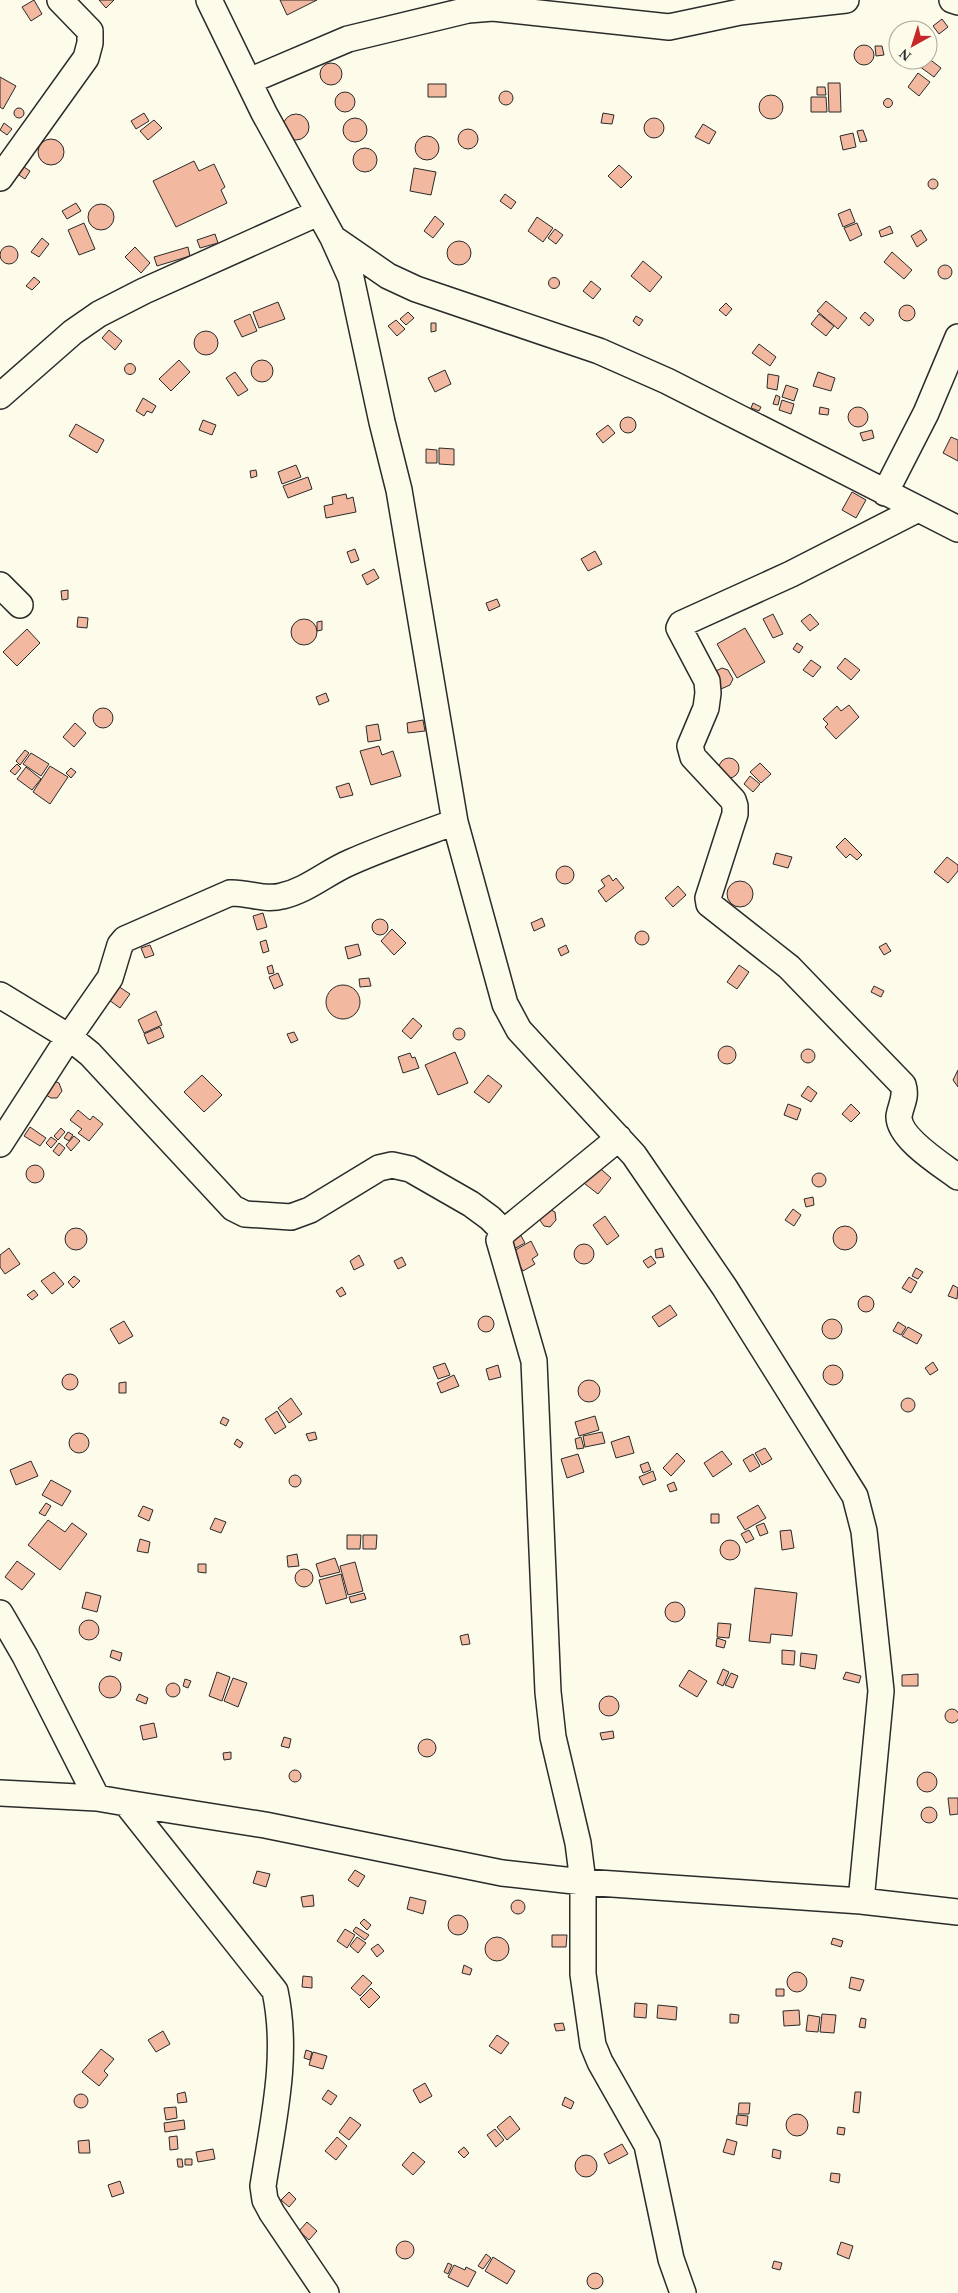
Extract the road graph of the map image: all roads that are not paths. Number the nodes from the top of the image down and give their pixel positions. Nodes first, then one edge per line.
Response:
1 (60, 0) edge
2 (210, 0) edge
3 (846, 0) edge
4 (952, 0) edge
5 (958, 2) edge
6 (249, 81) junction
7 (0, 178) edge
8 (318, 212) junction
9 (333, 238) junction
10 (958, 337) edge
11 (0, 396) edge
12 (885, 493) junction
13 (918, 509) junction
14 (958, 529) edge
15 (0, 586) edge
16 (20, 605) dead end
17 (455, 822) junction
18 (0, 995) edge
19 (69, 1037) junction
20 (619, 1138) junction
21 (0, 1144) edge
22 (958, 1177) edge
23 (504, 1232) junction
24 (0, 1613) edge
25 (0, 1793) edge
26 (97, 1798) junction
27 (126, 1803) junction
28 (583, 1882) junction
29 (860, 1901) junction
30 (958, 1912) edge
31 (326, 2293) edge
32 (683, 2293) edge

1 - 7 street
2 - 6 street
3 - 6 street
4 - 5 street
6 - 8 street
8 - 9 street
8 - 11 street
9 - 12 street
9 - 17 street
10 - 12 street
12 - 13 street
13 - 14 street
13 - 22 street
15 - 16 street
17 - 19 street
17 - 20 street
18 - 19 street
19 - 21 street
19 - 23 street
20 - 23 street
20 - 29 street
23 - 28 street
24 - 26 street
25 - 26 street
26 - 27 street
27 - 28 street
27 - 31 street
28 - 29 street
28 - 32 street
29 - 30 street

